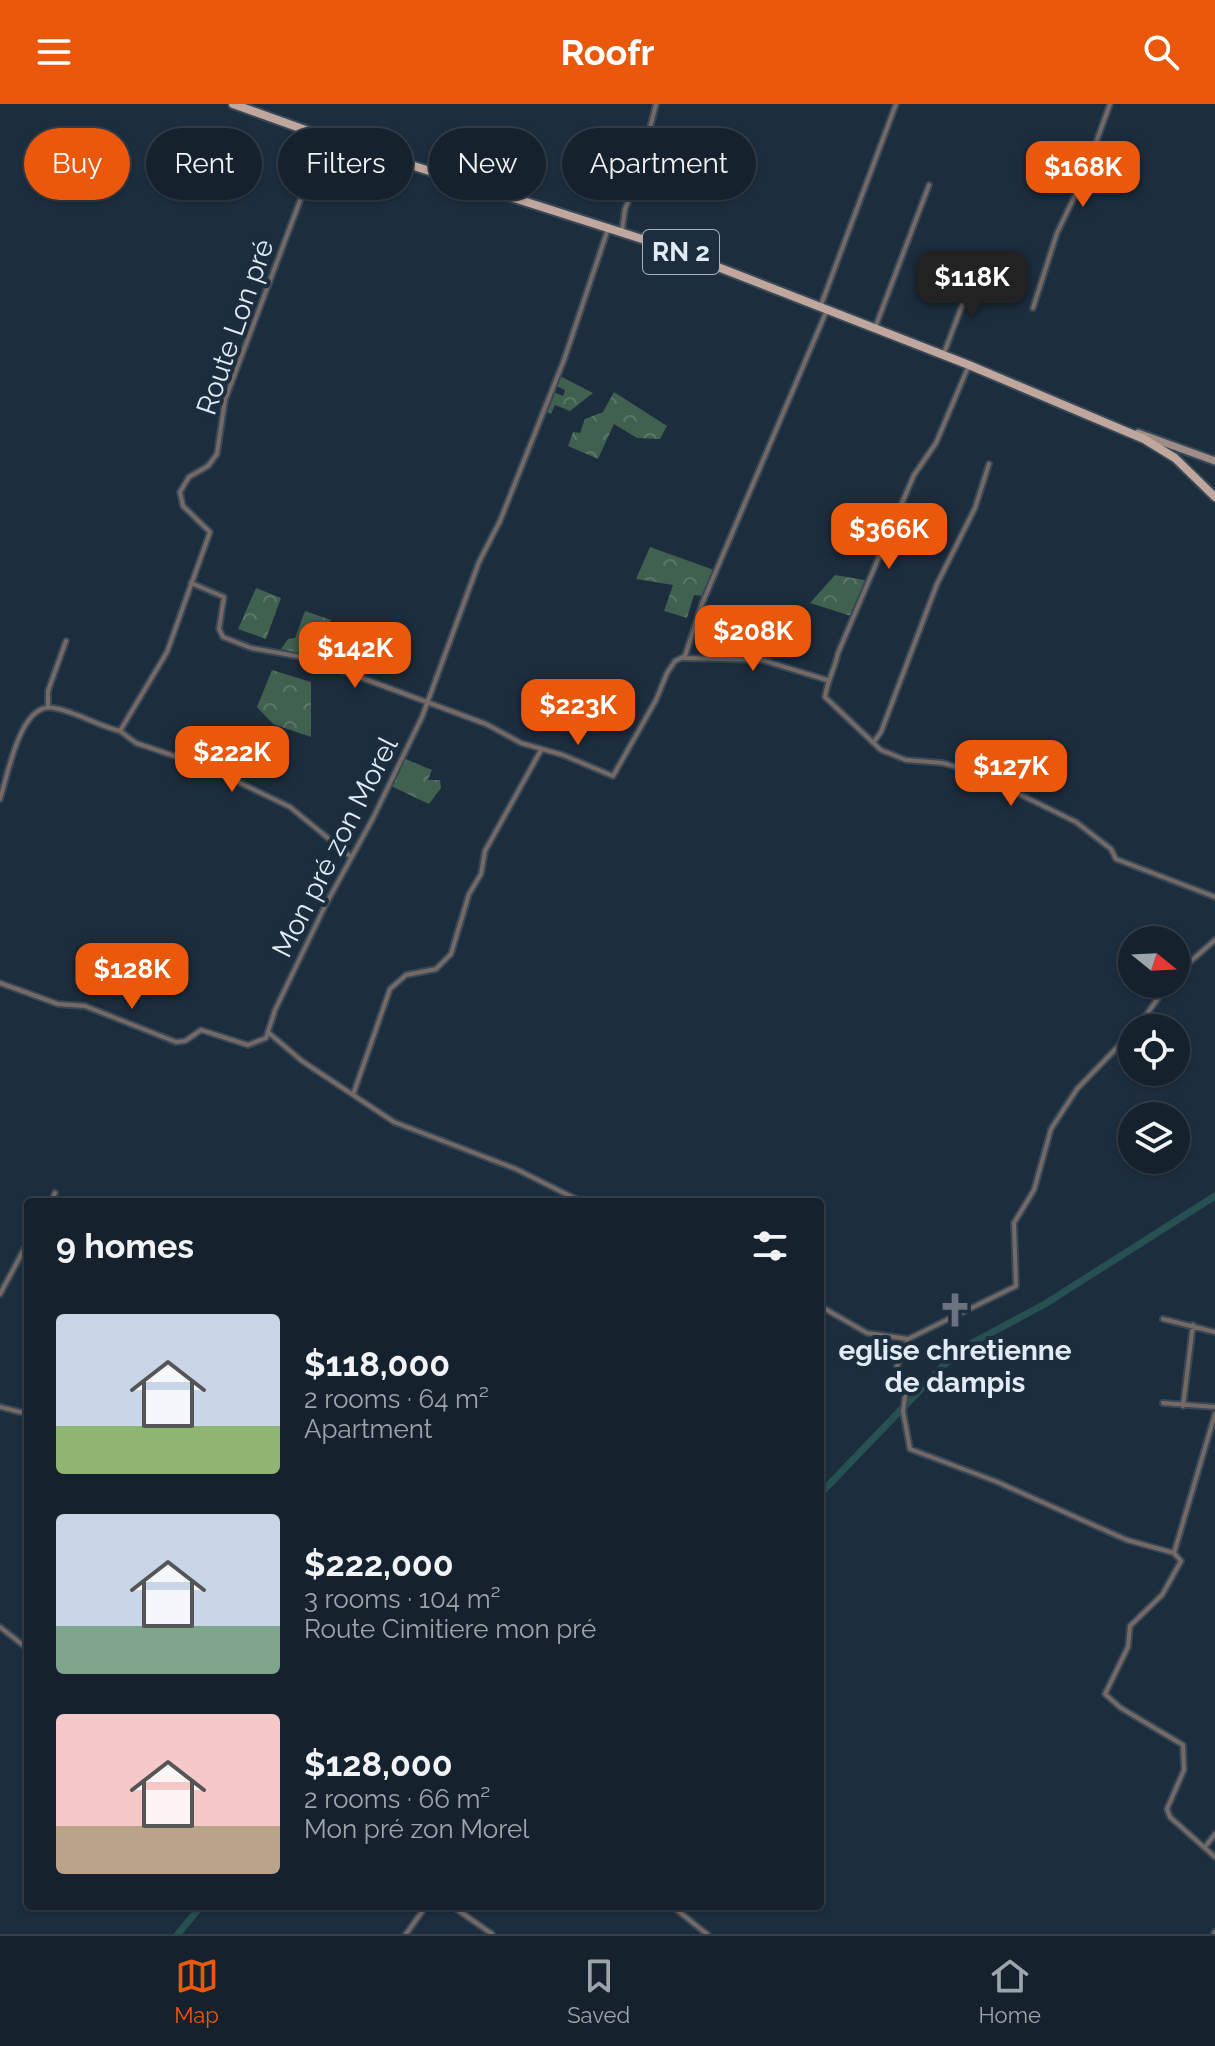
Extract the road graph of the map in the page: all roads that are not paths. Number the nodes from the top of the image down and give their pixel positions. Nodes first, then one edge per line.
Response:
1 (233, 104) edge
2 (656, 104) edge
3 (896, 104) edge
4 (1110, 104) edge
5 (299, 128) edge
6 (413, 165) edge
7 (929, 185) dead end
8 (300, 200) edge
9 (609, 227) junction
10 (622, 231) junction
11 (974, 274) dead end
12 (1033, 308) dead end
13 (823, 309) junction
14 (875, 329) junction
15 (943, 355) junction
16 (969, 365) junction
17 (1119, 428) junction
18 (1215, 461) edge
19 (989, 464) dead end
20 (1215, 497) edge
21 (191, 583) junction
22 (66, 641) dead end
23 (681, 658) junction
24 (827, 680) junction
25 (428, 702) junction
26 (48, 707) junction
27 (120, 731) junction
28 (873, 743) junction
29 (541, 750) junction
30 (0, 799) edge
31 (350, 856) junction
32 (1215, 897) edge
33 (1215, 940) edge
34 (1190, 962) edge
35 (0, 983) edge
36 (269, 1033) junction
37 (1118, 1047) edge
38 (354, 1092) junction
39 (55, 1193) dead end
40 (53, 1198) edge
41 (573, 1198) edge
42 (24, 1249) edge
43 (0, 1294) edge
44 (824, 1308) edge
45 (1163, 1319) dead end
46 (1193, 1325) junction
47 (1215, 1332) edge
48 (908, 1339) junction
49 (1163, 1403) dead end
50 (1183, 1406) junction
51 (0, 1407) edge
52 (1215, 1407) edge
53 (24, 1413) edge
54 (1215, 1414) edge
55 (1212, 1441) edge
56 (1174, 1553) junction
57 (0, 1627) edge
58 (24, 1646) edge
59 (1215, 1834) edge
60 (1205, 1847) junction
61 (1215, 1857) edge
62 (423, 1910) edge
63 (458, 1910) edge
64 (677, 1910) edge
65 (406, 1934) edge
66 (492, 1934) edge
67 (707, 1934) edge

1 - 5 main road, RN 2
2 - 10 street
3 - 13 street
4 - 12 street
6 - 9 main road, RN 2
7 - 14 street
8 - 21 street, Route Lon pré
9 - 10 main road, RN 2
9 - 25 street, Mon pré zon Morel
10 - 13 main road, RN 2
11 - 15 street
13 - 14 main road, RN 2
13 - 23 street
14 - 15 main road, RN 2
15 - 16 main road, RN 2
16 - 17 main road, RN 2
16 - 24 street
17 - 18 main road
17 - 20 main road, RN 2
19 - 28 street
21 - 25 street
21 - 27 street, Route Lon pré
22 - 26 street
23 - 24 street
23 - 29 street
24 - 28 street
25 - 29 street
25 - 31 street, Mon pré zon Morel
26 - 27 street
26 - 30 street
27 - 31 street
28 - 32 street
29 - 38 street
31 - 36 street, Mon pré zon Morel
33 - 34 street
35 - 36 street
36 - 38 street
37 - 48 street
38 - 41 street
39 - 40 street
42 - 43 street
44 - 48 street
45 - 46 street
46 - 47 street
46 - 50 street
48 - 56 street
49 - 50 street
50 - 52 street
51 - 53 street
54 - 55 street
55 - 56 street
56 - 60 street
57 - 58 street
59 - 60 street
60 - 61 street
62 - 65 street
63 - 66 street
64 - 67 street

